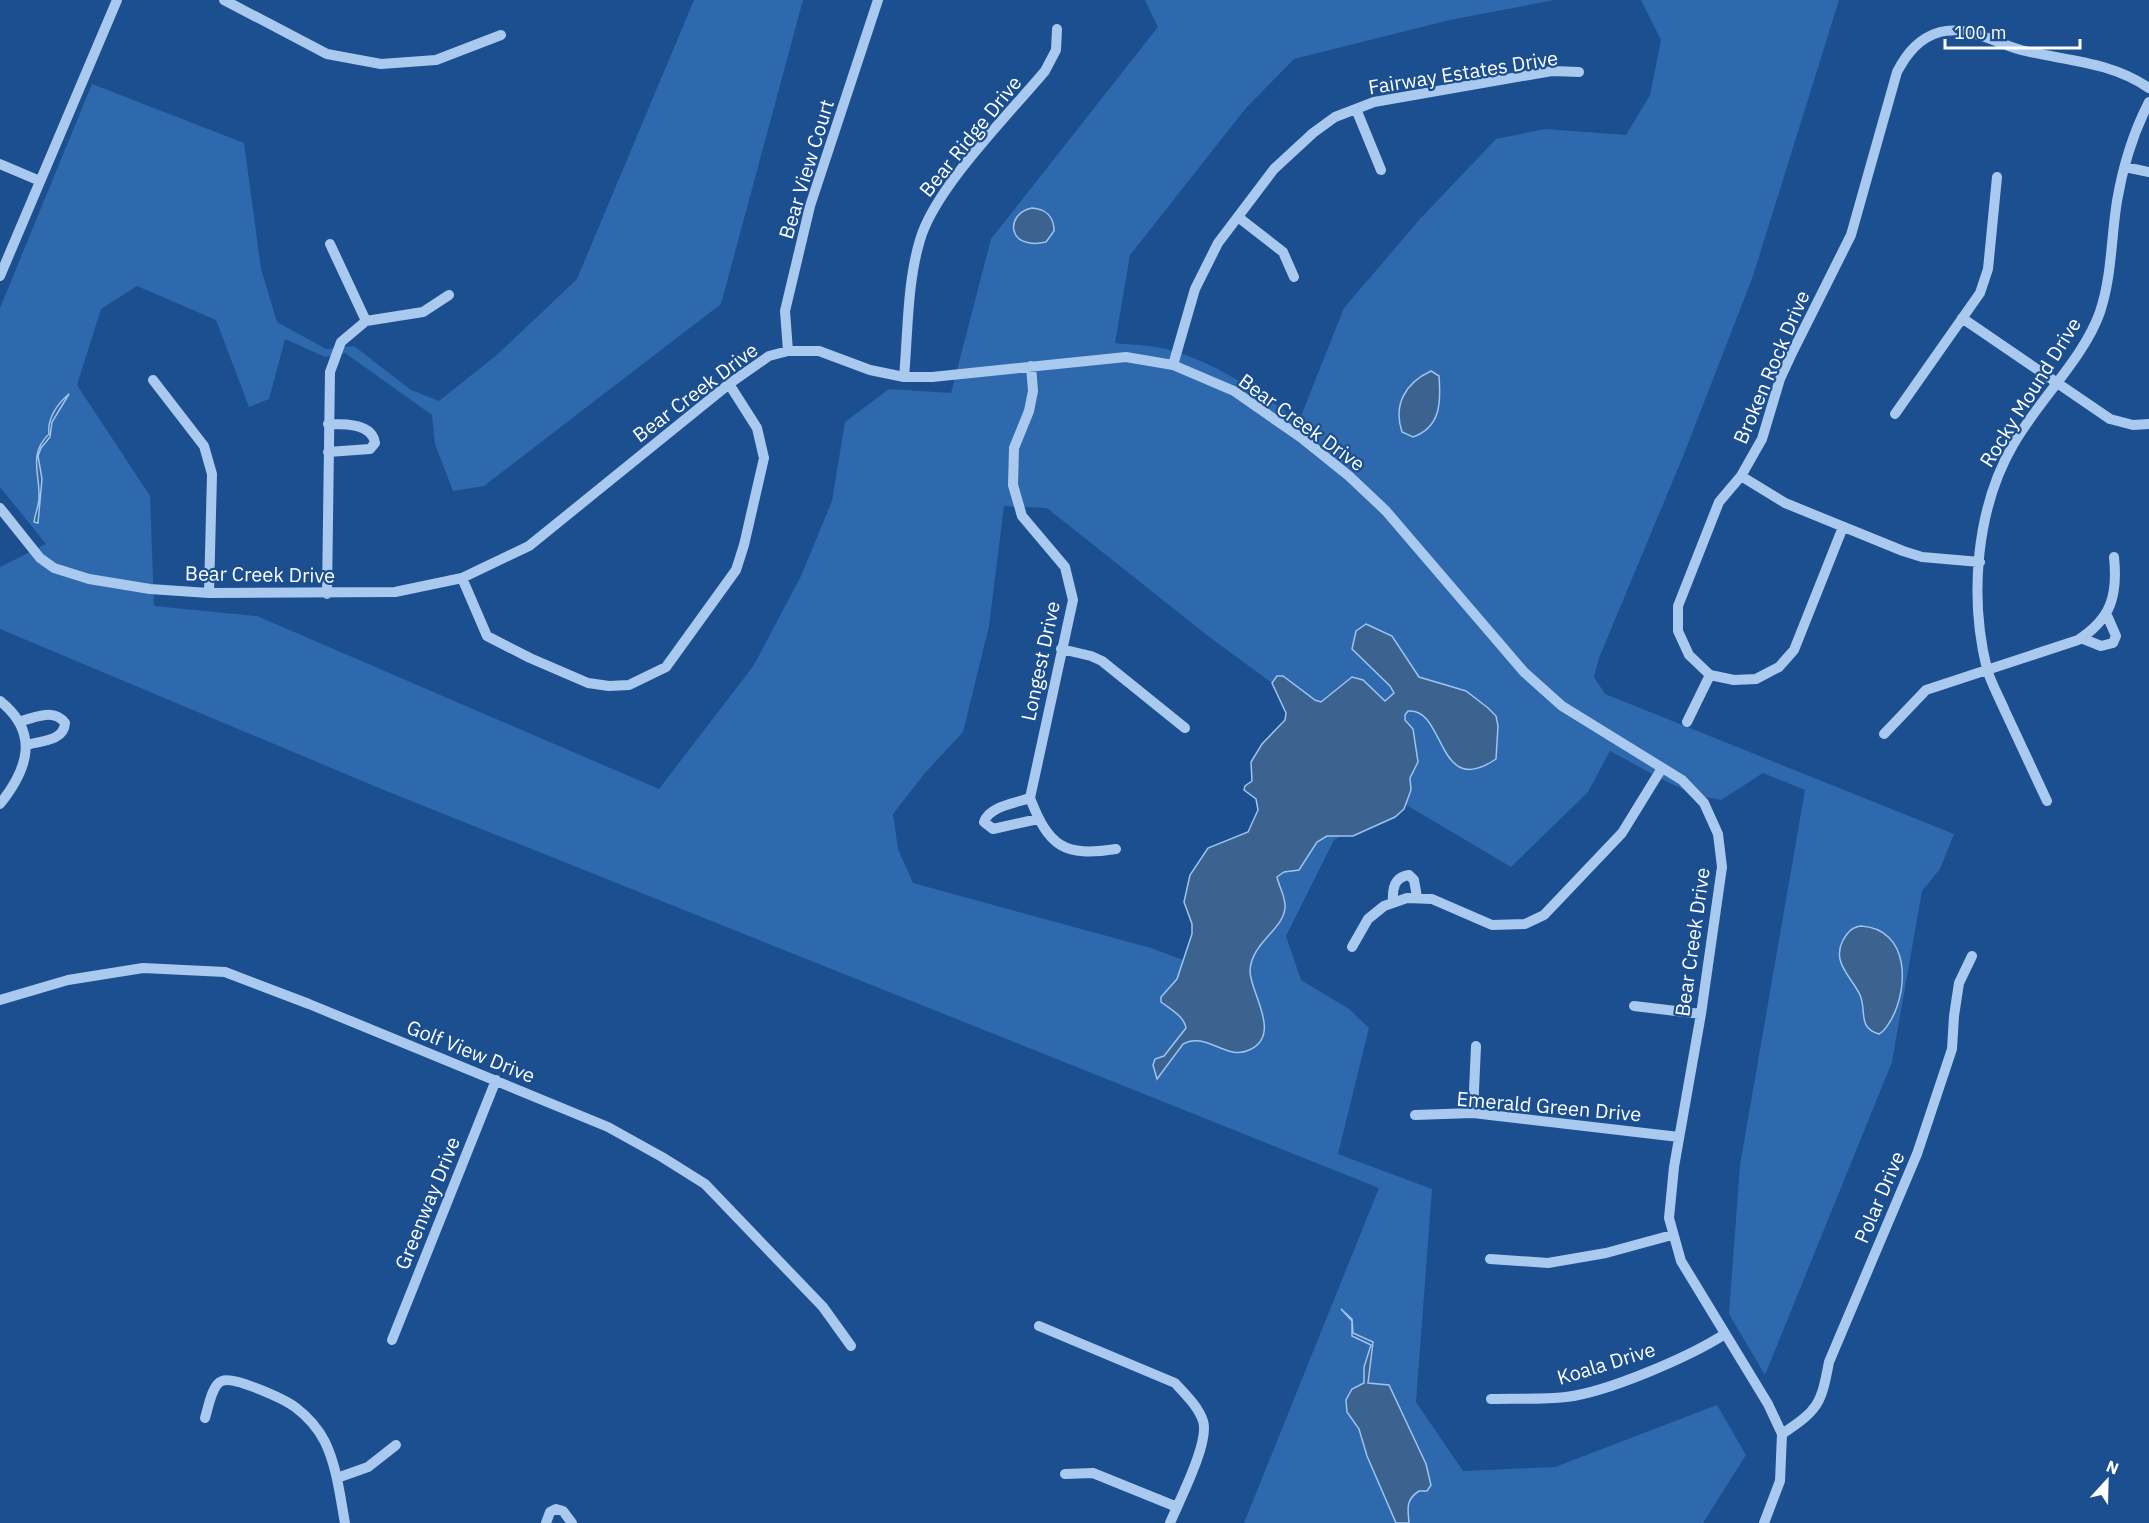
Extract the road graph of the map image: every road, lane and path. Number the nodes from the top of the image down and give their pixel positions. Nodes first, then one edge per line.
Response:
1 (117, 0) edge
2 (224, 0) edge
3 (878, 0) edge
4 (1057, 29) dead end
5 (501, 35) dead end
6 (1579, 72) dead end
7 (2149, 88) edge
8 (2149, 102) edge
9 (1356, 109) junction
10 (0, 164) edge
11 (2125, 167) junction
12 (1381, 170) dead end
13 (2149, 172) edge
14 (1997, 177) dead end
15 (40, 181) junction
16 (1238, 217) junction
17 (330, 244) dead end
18 (0, 276) edge
19 (1294, 277) dead end
20 (449, 295) dead end
21 (1962, 318) junction
22 (366, 321) junction
23 (788, 351) junction
24 (1173, 365) junction
25 (1031, 366) junction
26 (904, 377) junction
27 (153, 380) dead end
28 (2056, 382) junction
29 (729, 384) junction
30 (1895, 414) dead end
31 (328, 424) junction
32 (2149, 424) edge
33 (328, 452) junction
34 (1741, 476) junction
35 (0, 507) edge
36 (1843, 527) junction
37 (2114, 557) dead end
38 (1980, 562) junction
39 (462, 578) junction
40 (209, 593) junction
41 (327, 594) junction
42 (2106, 613) junction
43 (2081, 638) junction
44 (1061, 649) junction
45 (1988, 671) junction
46 (1710, 675) junction
47 (0, 701) edge
48 (21, 722) junction
49 (1687, 722) dead end
50 (1185, 728) dead end
51 (1884, 734) dead end
52 (26, 745) junction
53 (1662, 768) junction
54 (1030, 798) junction
55 (2047, 801) dead end
56 (0, 804) edge
57 (1038, 819) junction
58 (1116, 849) dead end
59 (1417, 897) junction
60 (1393, 902) junction
61 (1352, 947) dead end
62 (1972, 956) dead end
63 (0, 1000) edge
64 (1634, 1006) dead end
65 (1701, 1014) junction
66 (1476, 1046) dead end
67 (496, 1080) junction
68 (1473, 1113) junction
69 (1414, 1115) dead end
70 (1679, 1137) junction
71 (1672, 1235) junction
72 (1490, 1259) dead end
73 (1039, 1326) dead end
74 (1725, 1334) junction
75 (392, 1340) dead end
76 (851, 1346) dead end
77 (1491, 1399) dead end
78 (205, 1418) dead end
79 (1782, 1434) junction
80 (396, 1444) dead end
81 (1065, 1474) dead end
82 (337, 1478) junction
83 (1177, 1507) junction
84 (345, 1523) edge
85 (546, 1523) edge
86 (572, 1523) edge
87 (1170, 1523) edge
88 (1764, 1523) edge

1 - 15 street
2 - 5 street
3 - 23 street, Bear View Court
4 - 26 street, Bear Ridge Drive
6 - 9 street, Fairway Estates Drive
7 - 34 street, Broken Rock Drive
8 - 11 street, Rocky Mound Drive
9 - 12 street
9 - 16 street, Fairway Estates Drive
10 - 15 street
11 - 13 street
11 - 28 street, Rocky Mound Drive
14 - 21 street
15 - 18 street
16 - 19 street
16 - 24 street, Fairway Estates Drive
17 - 22 street
20 - 22 street
21 - 28 street
21 - 30 street
22 - 31 street
23 - 26 street, Bear Creek Drive
23 - 29 street, Bear Creek Drive
24 - 25 street, Bear Creek Drive
24 - 53 street, Bear Creek Drive
25 - 26 street, Bear Creek Drive
25 - 44 street, Longest Drive
27 - 40 street
28 - 32 street
28 - 38 street, Rocky Mound Drive
29 - 39 street, Bear Creek Drive
29 - 39 street
31 - 33 street
31 - 33 street
33 - 41 street
34 - 36 street
34 - 46 street, Broken Rock Drive
35 - 40 street, Bear Creek Drive
36 - 38 street
36 - 46 street
37 - 42 street
38 - 45 street, Rocky Mound Drive
39 - 41 street, Bear Creek Drive
40 - 41 street, Bear Creek Drive
42 - 43 street
42 - 43 street
43 - 45 street
44 - 50 street
44 - 54 street, Longest Drive
45 - 51 street
45 - 55 street, Rocky Mound Drive
46 - 49 street
47 - 48 street
48 - 52 street
48 - 52 street
52 - 56 street
53 - 59 street
53 - 65 street, Bear Creek Drive
54 - 57 street
54 - 57 street
57 - 58 street
59 - 60 street
59 - 60 street
60 - 61 street
62 - 79 street, Polar Drive
63 - 67 street, Golf View Drive
64 - 65 street
65 - 70 street, Bear Creek Drive
66 - 68 street
67 - 75 street, Greenway Drive
67 - 76 street, Golf View Drive
68 - 69 street, Emerald Green Drive
68 - 70 street, Emerald Green Drive
70 - 71 street, Bear Creek Drive
71 - 72 street
71 - 74 street, Bear Creek Drive
73 - 83 street
74 - 77 street, Koala Drive
74 - 79 street, Bear Creek Drive
78 - 82 street
79 - 88 street, Bear Creek Drive
80 - 82 street
81 - 83 street
82 - 84 street
83 - 87 street
85 - 86 street

